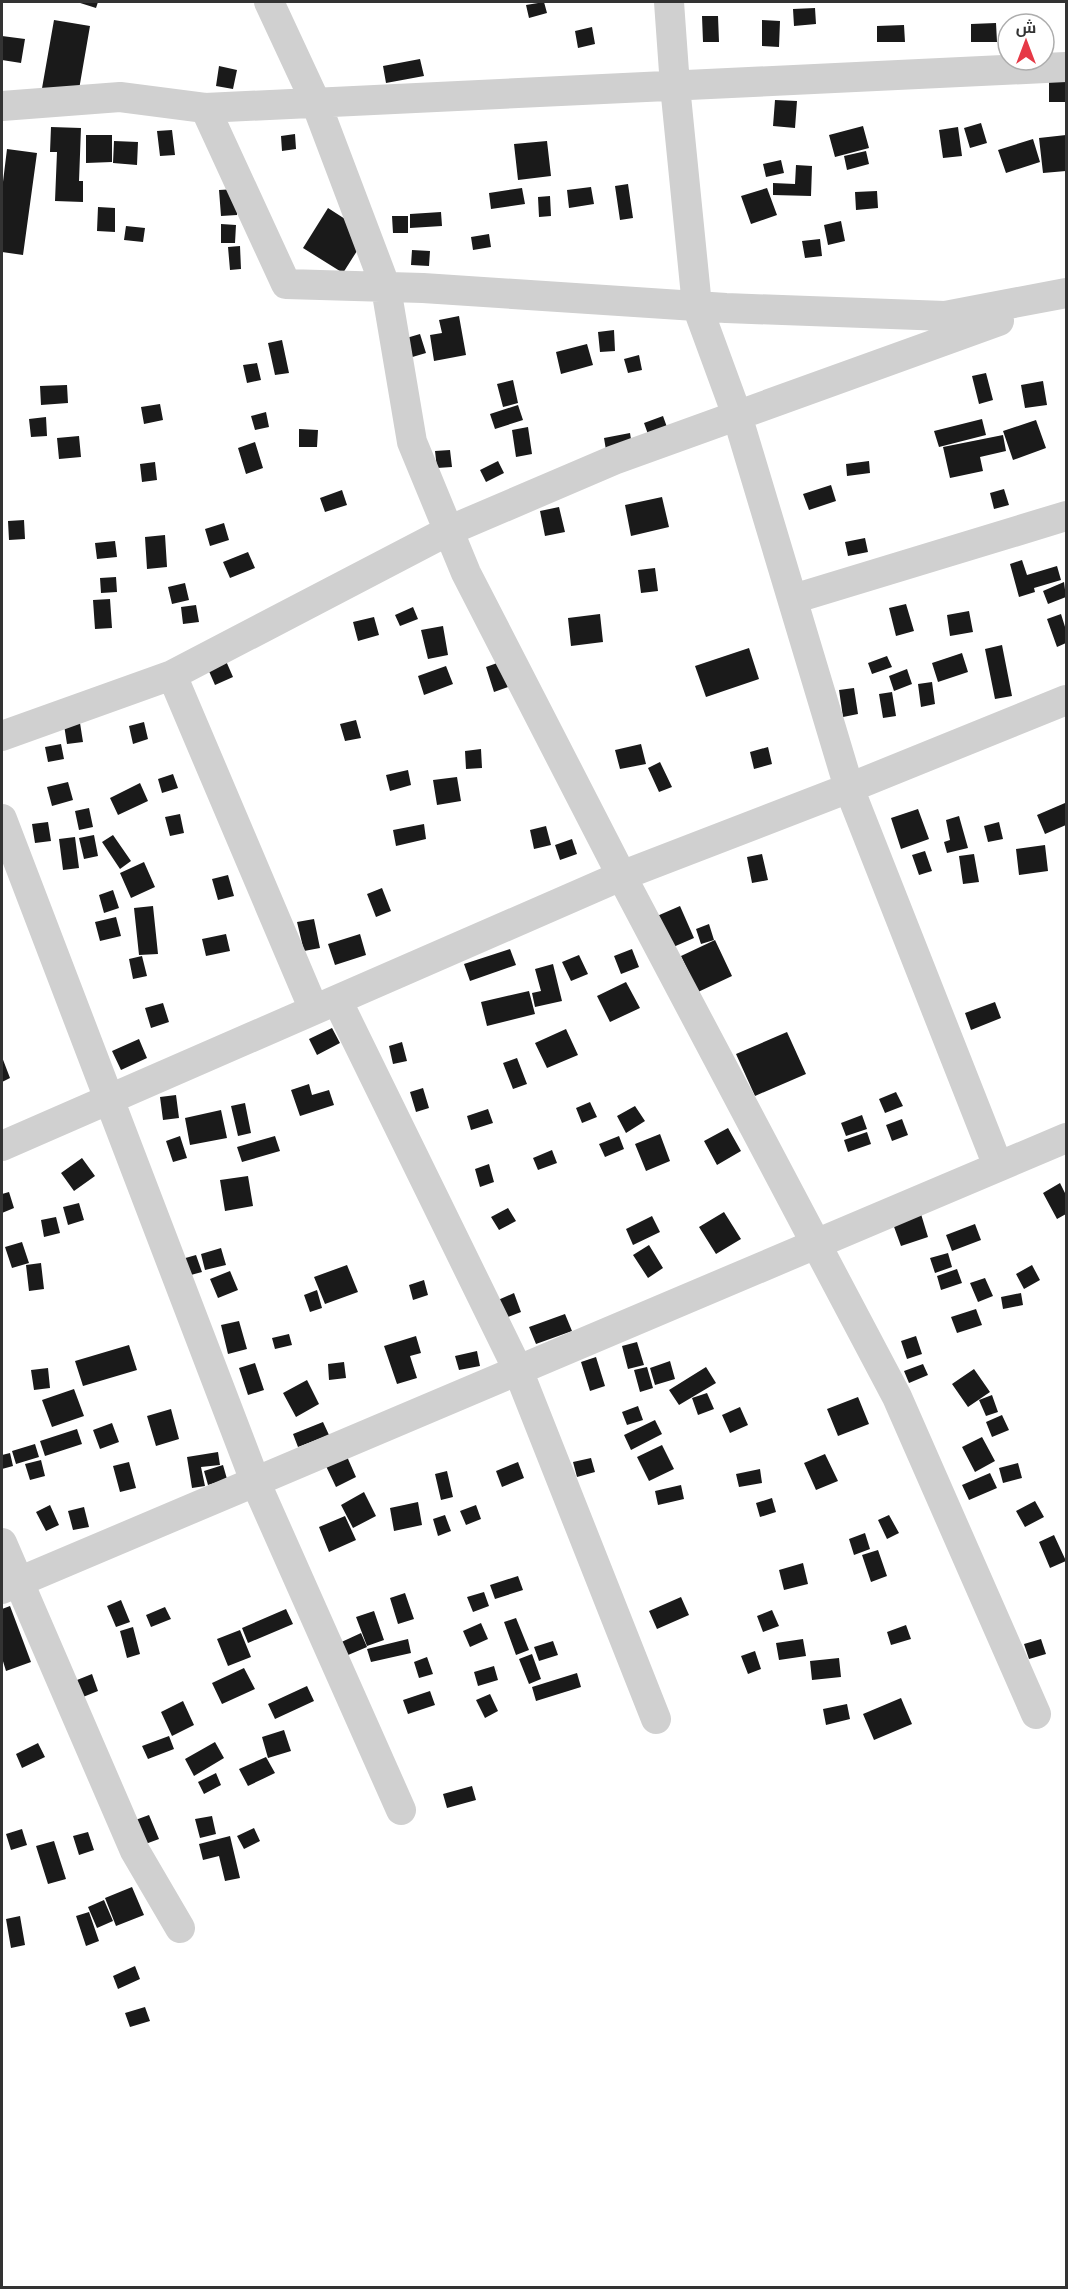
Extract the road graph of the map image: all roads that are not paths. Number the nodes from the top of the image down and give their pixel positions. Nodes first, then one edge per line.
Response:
1 (269, 2) edge
2 (669, 2) edge
3 (1066, 67) edge
4 (675, 86) junction
5 (316, 103) junction
6 (2, 106) edge
7 (205, 108) junction
8 (386, 288) junction
9 (1066, 295) edge
10 (697, 306) junction
11 (737, 415) junction
12 (1066, 516) edge
13 (448, 531) junction
14 (793, 599) junction
15 (172, 675) junction
16 (1066, 700) edge
17 (2, 736) edge
18 (849, 788) junction
19 (2, 819) edge
20 (621, 876) junction
21 (326, 1005) junction
22 (109, 1099) junction
23 (1066, 1138) edge
24 (2, 1146) edge
25 (998, 1166) junction
26 (816, 1243) junction
27 (518, 1370) junction
28 (255, 1481) junction
29 (2, 1543) edge
30 (10, 1586) edge
31 (1036, 1714) dead end
32 (656, 1719) dead end
33 (401, 1810) dead end
34 (180, 1928) dead end

1 - 5 street
2 - 4 street
3 - 4 street
4 - 5 street
4 - 10 street
5 - 7 street
5 - 8 street
6 - 7 street
7 - 8 street
8 - 10 street
8 - 13 street
9 - 10 street
9 - 11 street
10 - 11 street
11 - 13 street
11 - 14 street
12 - 14 street
13 - 15 street
13 - 20 street
14 - 18 street
15 - 17 street
15 - 21 street
16 - 18 street
18 - 20 street
18 - 25 street
19 - 22 street
20 - 21 street
20 - 26 street
21 - 22 street
21 - 27 street
22 - 24 street
22 - 28 street
23 - 25 street
25 - 26 street
26 - 27 street
26 - 31 street
27 - 28 street
27 - 32 street
28 - 30 street
28 - 33 street
29 - 30 street
30 - 34 street

